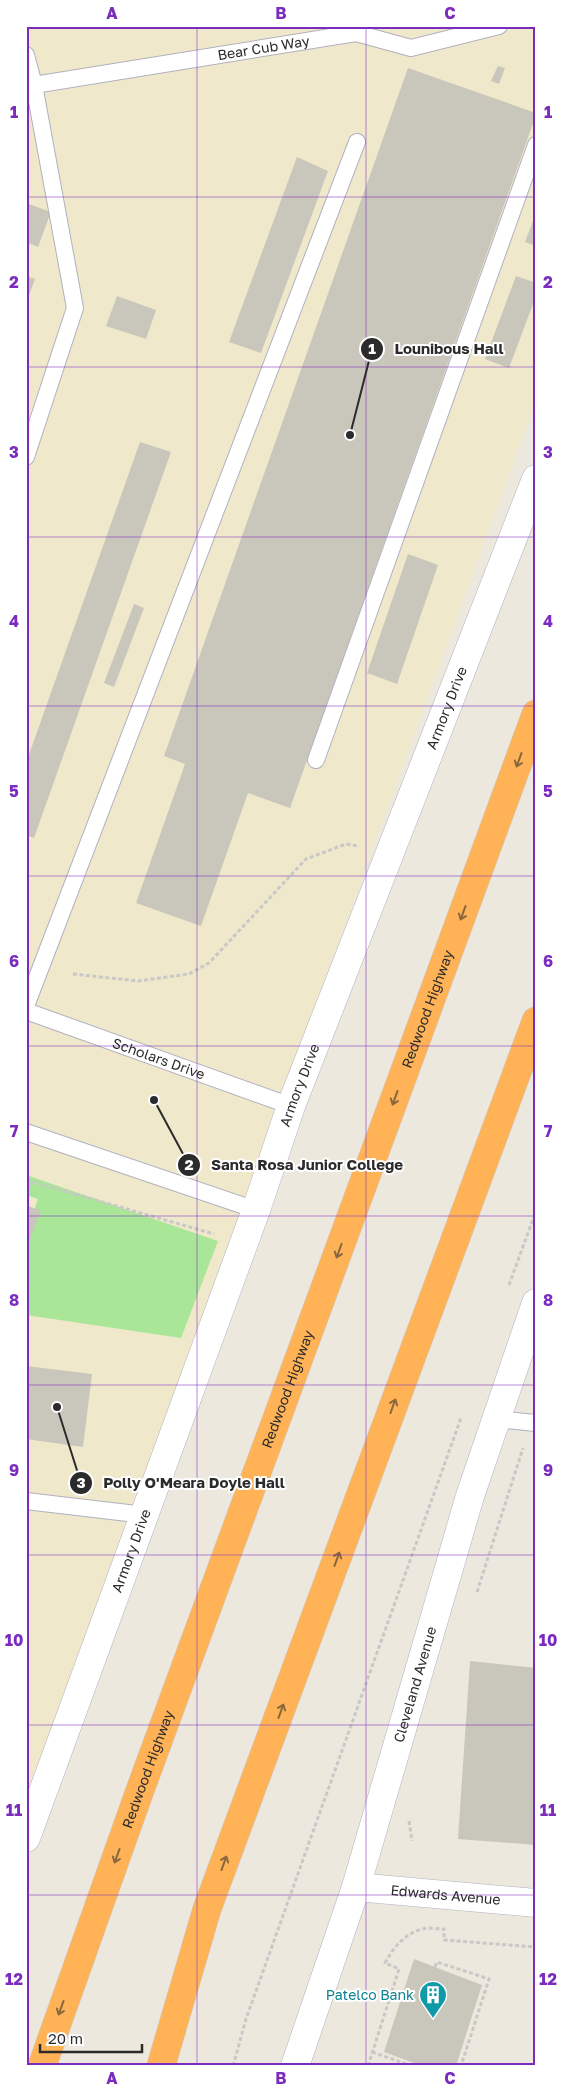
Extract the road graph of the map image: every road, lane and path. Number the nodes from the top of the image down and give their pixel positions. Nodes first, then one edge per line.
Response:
1 (499, 26) edge
2 (358, 30) edge
3 (26, 56) edge
4 (30, 83) edge
5 (357, 142) dead end
6 (536, 145) edge
7 (26, 457) edge
8 (536, 479) edge
9 (536, 714) edge
10 (316, 760) dead end
11 (362, 847) dead end
12 (73, 974) dead end
13 (26, 1006) edge
14 (26, 1011) edge
15 (536, 1021) edge
16 (291, 1106) junction
17 (26, 1132) edge
18 (28, 1180) edge
19 (26, 1194) edge
20 (256, 1210) junction
21 (536, 1211) edge
22 (218, 1235) dead end
23 (508, 1286) dead end
24 (536, 1303) edge
25 (461, 1417) dead end
26 (495, 1420) junction
27 (536, 1423) edge
28 (26, 1501) edge
29 (145, 1515) junction
30 (26, 1838) edge
31 (356, 1887) junction
32 (536, 1902) edge
33 (207, 1909) junction
34 (536, 1947) edge
35 (435, 1967) dead end
36 (372, 2052) junction
37 (43, 2059) edge
38 (160, 2066) edge
39 (165, 2066) edge
40 (233, 2066) edge
41 (296, 2066) edge
42 (368, 2066) edge
43 (412, 2066) edge
44 (461, 2066) edge

1 - 2 lane, Bear Cub Way
2 - 4 lane, Bear Cub Way
3 - 4 lane
4 - 7 lane
5 - 13 lane
6 - 10 lane
8 - 16 street, Armory Drive
9 -> 37 highway, Redwood Highway
11 - 12 path
14 - 16 lane, Scholars Drive
33 -> 15 highway
16 - 20 street, Armory Drive
17 - 20 lane
18 - 19 path
18 - 22 path
20 - 29 street, Armory Drive
21 - 23 path
24 - 26 street, Cleveland Avenue
25 - 40 path
26 - 27 lane
26 - 31 street, Cleveland Avenue
28 - 29 lane
29 - 30 street, Armory Drive
31 - 32 street, Edwards Avenue
31 - 41 street, Cleveland Avenue
33 - 38 highway
33 - 39 highway
34 - 36 path
35 - 44 path
36 - 42 path
36 - 43 path

